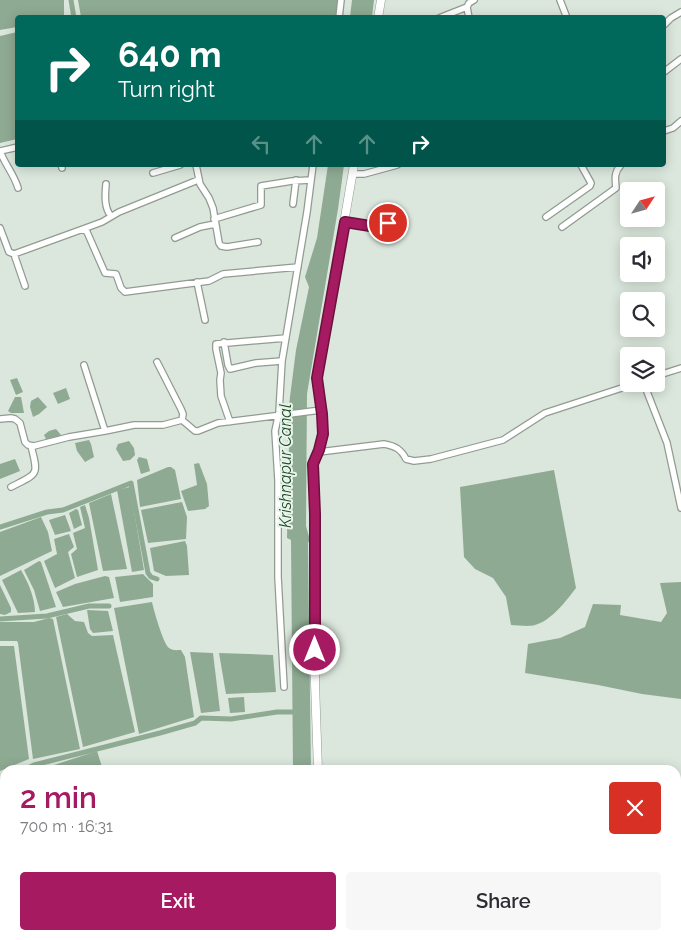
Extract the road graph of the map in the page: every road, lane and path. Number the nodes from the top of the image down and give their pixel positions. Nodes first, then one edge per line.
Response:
1 (341, 0) edge
2 (380, 0) edge
3 (474, 0) edge
4 (560, 0) edge
5 (467, 7) junction
6 (681, 12) edge
7 (338, 15) edge
8 (378, 15) edge
9 (447, 15) edge
10 (468, 15) edge
11 (566, 15) edge
12 (666, 23) edge
13 (681, 60) edge
14 (666, 71) edge
15 (681, 121) edge
16 (666, 130) edge
17 (15, 148) edge
18 (0, 151) edge
19 (173, 167) edge
20 (196, 167) edge
21 (313, 167) edge
22 (354, 167) edge
23 (390, 167) edge
24 (582, 167) edge
25 (619, 167) edge
26 (153, 173) dead end
27 (353, 174) junction
28 (198, 180) junction
29 (296, 180) junction
30 (311, 180) junction
31 (106, 184) dead end
32 (18, 188) dead end
33 (293, 204) dead end
34 (111, 216) junction
35 (546, 216) dead end
36 (215, 222) junction
37 (345, 222) junction
38 (388, 223) dead end
39 (562, 227) dead end
40 (0, 228) edge
41 (83, 229) junction
42 (175, 238) dead end
43 (258, 242) dead end
44 (14, 254) junction
45 (298, 267) junction
46 (196, 282) junction
47 (25, 286) dead end
48 (205, 320) dead end
49 (286, 338) junction
50 (224, 342) junction
51 (282, 361) junction
52 (157, 362) dead end
53 (84, 365) dead end
54 (681, 368) edge
55 (665, 373) edge
56 (620, 389) edge
57 (647, 392) edge
58 (317, 410) junction
59 (281, 415) junction
60 (0, 419) edge
61 (182, 420) junction
62 (230, 422) junction
63 (105, 431) junction
64 (31, 446) junction
65 (318, 452) junction
66 (11, 487) dead end
67 (681, 508) edge
68 (284, 687) dead end
69 (318, 765) edge

1 - 7 street
2 - 8 street
3 - 5 street
4 - 11 street
5 - 9 street
5 - 10 street
6 - 12 street
13 - 14 street
15 - 16 street
17 - 18 street
18 - 32 street
19 - 26 street
20 - 28 street
21 - 30 street
22 - 27 street
23 - 27 street
24 - 35 street
25 - 39 street
27 - 37 street
28 - 34 street
28 - 36 street
29 - 30 street
29 - 33 street
29 - 36 street
30 - 45 street
31 - 34 street
34 - 41 street
36 - 42 street
36 - 43 street
37 - 38 street
37 - 58 street
40 - 44 street
41 - 44 street
41 - 46 street
44 - 47 street
45 - 46 street
45 - 49 street
46 - 48 street
49 - 50 street
49 - 51 street
50 - 51 street
50 - 62 street
51 - 59 street
52 - 61 street
53 - 63 street
54 - 55 street
56 - 65 street
57 - 67 street
58 - 59 street
58 - 65 street
59 - 62 street
59 - 68 street
60 - 64 street
61 - 62 street
61 - 63 street
63 - 64 street
64 - 66 street
65 - 69 street

